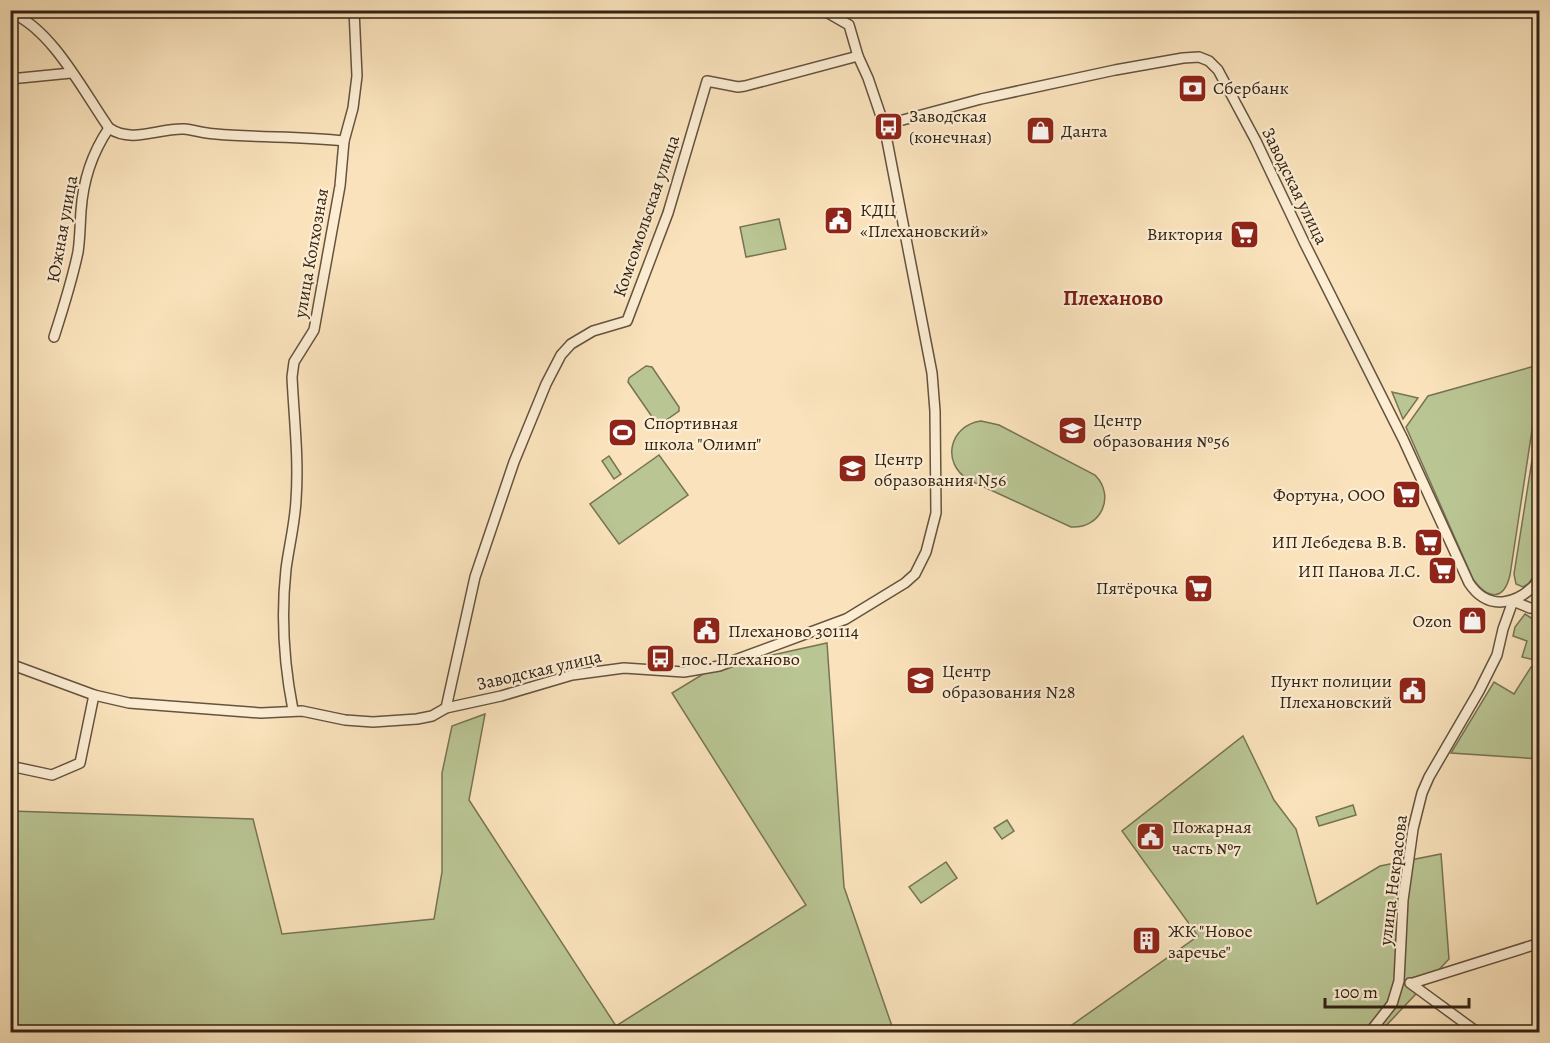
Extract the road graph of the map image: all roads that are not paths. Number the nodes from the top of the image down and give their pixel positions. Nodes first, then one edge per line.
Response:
1 (354, 10) edge
2 (823, 10) edge
3 (10, 12) edge
4 (28, 15) edge
5 (858, 56) junction
6 (71, 73) junction
7 (10, 79) edge
8 (884, 125) junction
9 (109, 128) junction
10 (344, 141) junction
11 (54, 337) dead end
12 (1539, 579) edge
13 (1513, 601) junction
14 (1534, 608) edge
15 (1539, 617) edge
16 (10, 664) edge
17 (94, 695) junction
18 (446, 708) junction
19 (293, 710) junction
20 (10, 766) edge
21 (1539, 943) edge
22 (1399, 981) junction
23 (1413, 983) junction
24 (1370, 1032) edge
25 (1477, 1032) edge

1 - 10 street, улица Колхозная
2 - 5 street, Заводская улица
3 - 4 street
4 - 6 street
5 - 8 street, Заводская улица
5 - 18 street, Комсомольская улица
6 - 7 street
6 - 9 street
8 - 13 street, Заводская улица
8 - 18 street, Заводская улица
9 - 10 street
9 - 11 street, Южная улица
10 - 19 street, улица Колхозная
12 - 13 street
13 - 14 street
13 - 22 street, улица Некрасова
14 - 15 street
16 - 17 street, Заводская улица
17 - 19 street, Заводская улица
17 - 20 street
18 - 19 street, Заводская улица
21 - 23 street
22 - 23 street
22 - 24 street, улица Некрасова
23 - 25 street

